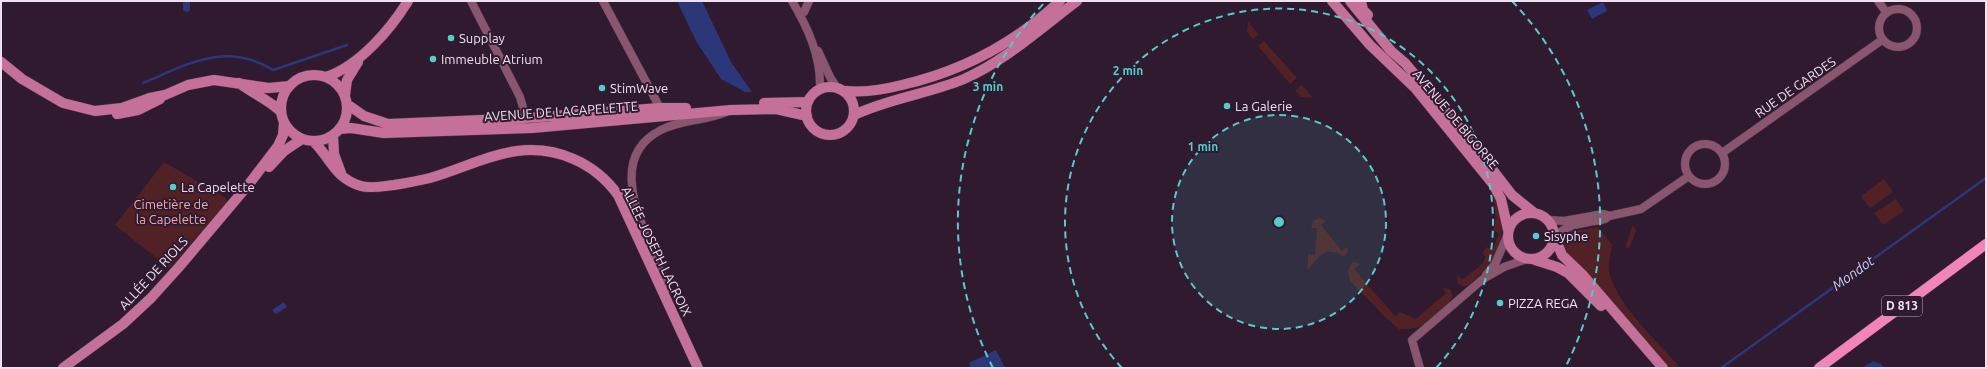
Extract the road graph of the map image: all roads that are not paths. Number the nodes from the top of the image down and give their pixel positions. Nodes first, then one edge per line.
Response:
1 (408, 1) edge
2 (471, 1) edge
3 (603, 1) edge
4 (792, 1) edge
5 (809, 1) edge
6 (1060, 1) edge
7 (1077, 1) edge
8 (1350, 1) edge
9 (1362, 1) edge
10 (1878, 1) edge
11 (1336, 2) edge
12 (1886, 12) junction
13 (799, 14) junction
14 (812, 40) junction
15 (1882, 40) junction
16 (1391, 51) junction
17 (360, 58) junction
18 (1402, 59) junction
19 (1, 62) edge
20 (326, 77) junction
21 (239, 83) junction
22 (289, 86) junction
23 (820, 89) junction
24 (841, 89) junction
25 (346, 99) junction
26 (808, 102) junction
27 (660, 108) junction
28 (731, 110) junction
29 (281, 112) junction
30 (854, 115) junction
31 (807, 116) junction
32 (526, 118) junction
33 (284, 122) junction
34 (336, 132) junction
35 (302, 139) junction
36 (313, 141) junction
37 (1722, 153) junction
38 (1689, 176) junction
39 (344, 178) junction
40 (1533, 212) junction
41 (1609, 216) junction
42 (1549, 220) junction
43 (1508, 232) junction
44 (1555, 237) junction
45 (1986, 244) edge
46 (1531, 260) junction
47 (1483, 279) junction
48 (665, 296) junction
49 (63, 368) edge
50 (70, 368) edge
51 (698, 368) edge
52 (1420, 368) edge
53 (1655, 368) edge
54 (1663, 368) edge
55 (1818, 368) edge

1 - 17 street
2 - 32 street
3 - 27 street
4 - 13 street
5 - 13 street
6 - 24 street
7 - 30 street
8 - 16 street, AVENUE DE BIGORRE
9 - 18 street
10 - 12 street
11 - 16 street
11 - 43 street, AVENUE DE BIGORRE
12 - 15 street
12 - 15 street
13 - 14 street
14 - 23 street
14 - 24 street
15 - 37 street, RUE DE GARDES
16 - 18 street, AVENUE DE BIGORRE
17 - 20 street
17 - 25 street
18 - 40 street, AVENUE DE BIGORRE
19 - 21 street
20 - 22 street
20 - 25 street
21 - 22 street
21 - 29 street
22 - 29 street
23 - 24 street
23 - 26 street
24 - 30 street
25 - 32 street, AVENUE DE LACAPELETTE
25 - 34 street
26 - 27 street, AVENUE DE LACAPELETTE
26 - 31 street
27 - 32 street, AVENUE DE LACAPELETTE
28 - 31 street, AVENUE DE LACAPELETTE
28 - 34 street, AVENUE DE LACAPELETTE
28 - 48 street
29 - 33 street
30 - 31 street
33 - 35 street
33 - 49 street, ALLÉE DE RIOLS
34 - 36 street
34 - 39 street
35 - 36 street
35 - 50 street, ALLÉE DE RIOLS
36 - 39 street, ALLÉE JOSEPH LACROIX
37 - 38 street
37 - 38 street
38 - 41 street
39 - 48 street, ALLÉE JOSEPH LACROIX
40 - 42 street
40 - 43 street
41 - 42 street
41 - 44 street
42 - 44 street
43 - 46 street
43 - 47 street
44 - 46 street
44 - 54 street
45 - 55 main road, D 813
46 - 47 street
46 - 53 street
47 - 52 street
48 - 51 street, ALLÉE JOSEPH LACROIX

